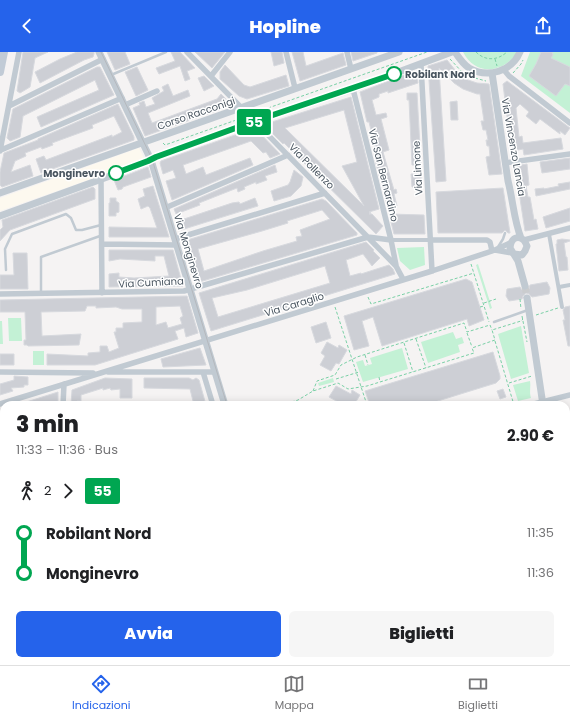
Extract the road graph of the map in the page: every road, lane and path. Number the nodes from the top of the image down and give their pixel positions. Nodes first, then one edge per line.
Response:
1 (4, 52) edge
2 (19, 52) edge
3 (166, 52) edge
4 (187, 52) edge
5 (230, 52) edge
6 (286, 52) edge
7 (347, 52) edge
8 (399, 52) edge
9 (427, 52) edge
10 (454, 52) edge
11 (476, 52) edge
12 (507, 52) edge
13 (520, 52) edge
14 (101, 55) edge
15 (495, 59) junction
16 (421, 64) junction
17 (351, 68) junction
18 (498, 70) junction
19 (0, 72) edge
20 (111, 75) junction
21 (210, 76) junction
22 (295, 88) junction
23 (353, 89) junction
24 (157, 91) dead end
25 (124, 102) junction
26 (9, 106) junction
27 (241, 108) junction
28 (249, 115) junction
29 (255, 121) junction
30 (570, 123) edge
31 (156, 137) junction
32 (142, 142) junction
33 (0, 152) edge
34 (570, 154) edge
35 (288, 155) junction
36 (151, 160) junction
37 (505, 163) junction
38 (101, 179) junction
39 (0, 192) edge
40 (325, 193) junction
41 (165, 208) junction
42 (0, 216) edge
43 (102, 225) junction
44 (570, 228) edge
45 (102, 235) junction
46 (546, 235) junction
47 (368, 237) junction
48 (391, 240) junction
49 (430, 240) junction
50 (176, 242) junction
51 (519, 243) junction
52 (102, 244) junction
53 (495, 250) junction
54 (513, 253) junction
55 (471, 264) dead end
56 (396, 266) junction
57 (6, 270) dead end
58 (432, 271) junction
59 (474, 273) junction
60 (523, 276) junction
61 (403, 279) junction
62 (570, 285) edge
63 (525, 286) tunnel mouth
64 (559, 287) junction
65 (190, 289) junction
66 (366, 291) junction
67 (102, 293) junction
68 (0, 294) edge
69 (41, 294) junction
70 (526, 298) tunnel mouth
71 (496, 299) dead end
72 (334, 301) junction
73 (483, 303) junction
74 (484, 306) junction
75 (480, 307) dead end
76 (562, 307) joint
77 (530, 313) junction
78 (523, 319) dead end
79 (459, 322) dead end
80 (494, 322) dead end
81 (460, 325) junction
82 (490, 325) junction
83 (492, 330) junction
84 (467, 332) junction
85 (416, 338) junction
86 (495, 340) junction
87 (206, 341) junction
88 (404, 342) junction
89 (472, 348) junction
90 (365, 355) junction
91 (352, 359) junction
92 (368, 365) dead end
93 (426, 368) junction
94 (0, 372) edge
95 (100, 372) junction
96 (203, 372) junction
97 (215, 372) junction
98 (359, 372) dead end
99 (413, 372) junction
100 (357, 373) junction
101 (335, 375) junction
102 (532, 376) dead end
103 (379, 377) dead end
104 (336, 379) junction
105 (380, 382) junction
106 (338, 383) junction
107 (64, 384) junction
108 (508, 384) junction
109 (361, 387) junction
110 (313, 391) junction
111 (570, 395) edge
112 (10, 401) edge
113 (63, 401) edge
114 (212, 401) edge
115 (224, 401) edge
116 (295, 401) edge
117 (366, 401) edge
118 (513, 401) edge
119 (543, 401) edge
120 (550, 401) edge

1 - 19 main road
2 - 26 street
3 - 20 lane
4 - 21 street, Via Pollenzo
5 - 21 street
6 - 22 street
7 - 17 street
8 - 17 street, Corso Racconigi
9 - 28 path
10 - 16 street
10 - 18 street
11 - 15 path
12 - 15 path
13 - 18 street
14 - 20 street, Via Monginevro
14 - 26 street
15 - 18 path
16 - 23 street
16 - 49 street, Via Limone
17 - 22 street, Corso Racconigi
18 - 30 street
18 - 37 street, Via Vincenzo Lancia
20 - 25 street, Via Monginevro
21 - 27 street, Via Pollenzo
22 - 27 street, Corso Racconigi
23 - 29 street
23 - 48 street, Via San Bernardino
24 - 25 street
25 - 32 street, Via Monginevro
25 - 33 street
26 - 33 street
27 - 28 street, Via Pollenzo
27 - 31 street, Corso Racconigi
28 - 29 street, Via Pollenzo
28 - 31 path
29 - 35 street, Via Pollenzo
29 - 36 street
31 - 32 street, Corso Racconigi
32 - 36 street, Via Monginevro
32 - 39 street, Corso Racconigi
34 - 37 street
35 - 40 street, Via Pollenzo
35 - 41 street
36 - 38 street
36 - 41 street, Via Monginevro
37 - 51 street, Via Vincenzo Lancia
38 - 42 street
38 - 43 street
40 - 47 street, Via Pollenzo
40 - 50 street
41 - 50 street, Via Monginevro
43 - 45 street
43 - 57 lane
44 - 46 street, Via Caraglio
45 - 52 street
45 - 69 lane
46 - 51 street, Via Caraglio
46 - 64 street
47 - 48 street
47 - 56 street, Via Pollenzo
47 - 65 street, Via Cumiana
48 - 49 street
48 - 56 street, Via San Bernardino
49 - 53 street
49 - 58 street, Via Limone
50 - 52 street
50 - 65 street, Via Monginevro
51 - 53 street, Via Caraglio
51 - 53 lane
51 - 54 street, Via Vincenzo Lancia
51 - 54 street
51 - 60 street, Via Vincenzo Lancia
52 - 67 street
53 - 54 street, Via Caraglio
53 - 58 street, Via Caraglio
54 - 60 street, Via Vincenzo Lancia
55 - 59 path
56 - 61 street, Via Pollenzo
58 - 61 street, Via Caraglio
59 - 66 path
59 - 73 path
60 - 63 street, Via Vincenzo Lancia
61 - 66 street, Via Caraglio
62 - 64 street
64 - 76 street
65 - 67 street, Via Cumiana
65 - 87 street, Via Monginevro
66 - 72 street, Via Caraglio
67 - 69 street, Via Cumiana
68 - 69 street, Via Cumiana
70 - 77 street
71 - 73 path
72 - 87 street, Via Caraglio
72 - 91 path
73 - 74 path
74 - 75 path
74 - 82 path
76 - 77 path
77 - 80 lane
77 - 119 street
78 - 83 path
79 - 81 path
81 - 84 path
81 - 85 path
82 - 83 path
82 - 84 path
83 - 86 path
84 - 89 path
85 - 88 path
85 - 93 path
86 - 89 path
86 - 108 path
87 - 95 street, Via Caraglio
87 - 97 street, Via Monginevro
88 - 90 path
88 - 99 path
89 - 93 path
90 - 91 path
90 - 92 path
91 - 100 path
91 - 101 path
93 - 99 path
94 - 95 street, Via Caraglio
95 - 96 street
95 - 107 street, Via Caraglio
96 - 97 street
96 - 114 street
97 - 115 street, Via Monginevro
98 - 100 path
99 - 105 path
100 - 104 path
100 - 109 path
101 - 104 path
101 - 110 path
102 - 108 path
103 - 105 path
104 - 106 path
105 - 109 path
106 - 109 path
106 - 110 path
107 - 112 street, Via Caraglio
107 - 113 street
108 - 118 path
109 - 117 path
110 - 116 path
111 - 120 street

